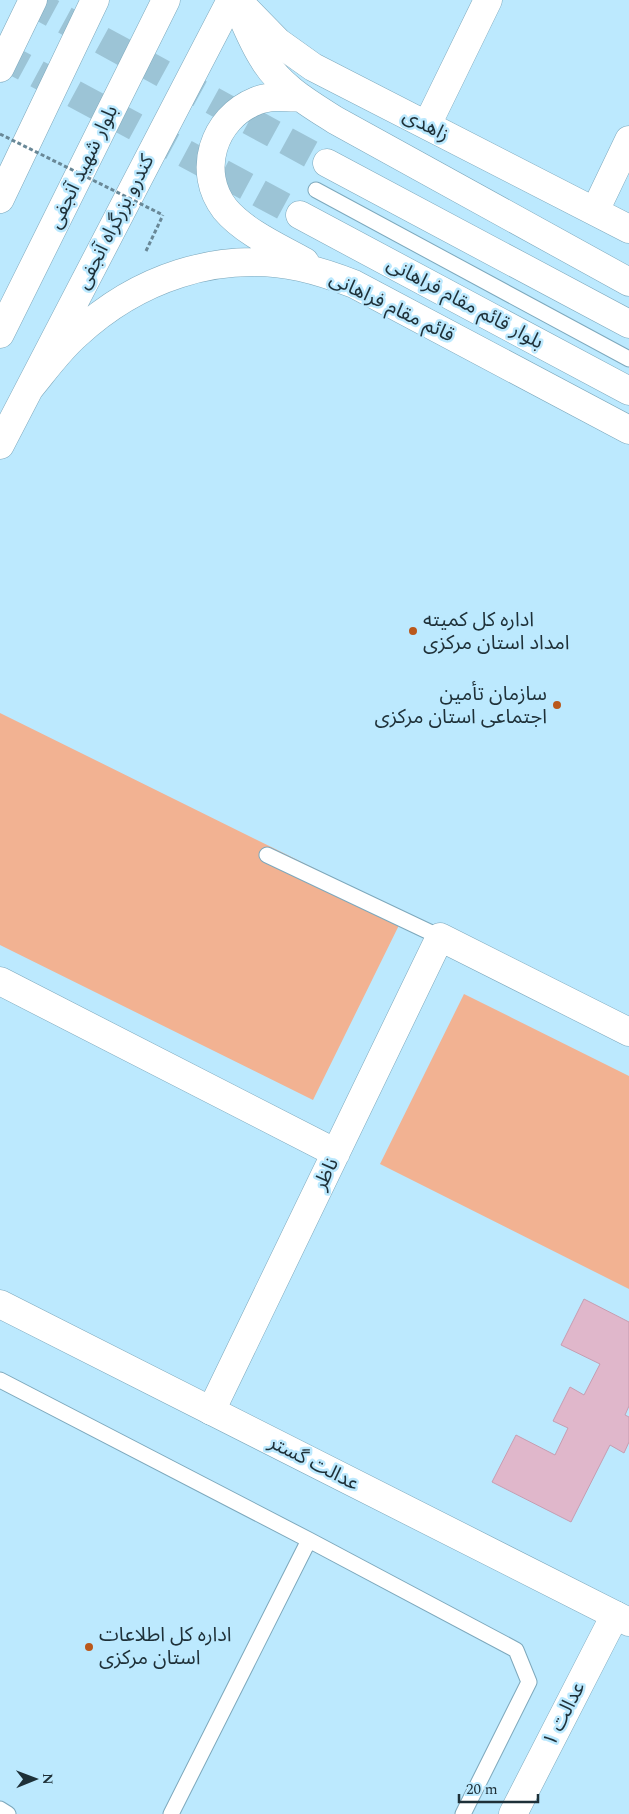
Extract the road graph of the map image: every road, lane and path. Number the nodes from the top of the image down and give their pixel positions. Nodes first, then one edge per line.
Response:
1 (33, 0) edge
2 (95, 0) edge
3 (166, 0) edge
4 (231, 0) edge
5 (236, 0) edge
6 (488, 0) edge
7 (0, 68) edge
8 (301, 98) junction
9 (427, 125) junction
10 (0, 134) edge
11 (629, 140) edge
12 (327, 163) tunnel mouth
13 (316, 190) dead end
14 (0, 200) edge
15 (595, 211) junction
16 (300, 214) tunnel mouth
17 (629, 229) edge
18 (146, 250) dead end
19 (327, 274) junction
20 (629, 282) edge
21 (629, 324) edge
22 (0, 334) edge
23 (629, 359) edge
24 (29, 389) junction
25 (629, 391) edge
26 (629, 430) edge
27 (0, 445) edge
28 (267, 855) dead end
29 (440, 937) junction
30 (0, 981) edge
31 (629, 1032) edge
32 (336, 1152) junction
33 (0, 1304) edge
34 (0, 1380) edge
35 (211, 1411) junction
36 (309, 1540) junction
37 (622, 1618) edge
38 (0, 1810) edge
39 (8, 1814) edge
40 (171, 1814) edge
41 (463, 1814) edge
42 (513, 1814) edge

1 - 7 street
2 - 14 street
3 - 22 street, بلوار شهید آنجفی
4 - 24 street, کندرو بزرگراه آنجفی
5 - 8 street
5 - 9 street, زاهدی
6 - 9 street
8 - 19 street
8 - 20 street
9 - 15 street, زاهدی
10 - 18 path, bridge
11 - 15 street
12 - 21 street
13 - 23 lane
15 - 17 street, زاهدی
16 - 25 street, بلوار قائم مقام فراهانی
19 - 24 street, قائم مقام فراهانی
19 - 26 street, قائم مقام فراهانی
24 - 27 street, کندرو بزرگراه آنجفی
28 - 29 lane
29 - 31 street
29 - 32 street, ناظر
30 - 32 street
32 - 35 street, ناظر
33 - 35 street, عدالت گستر
34 - 36 lane
35 - 37 street, عدالت گستر
36 - 40 lane
36 - 41 lane
37 - 42 street, عدالت ۱
38 - 39 lane

